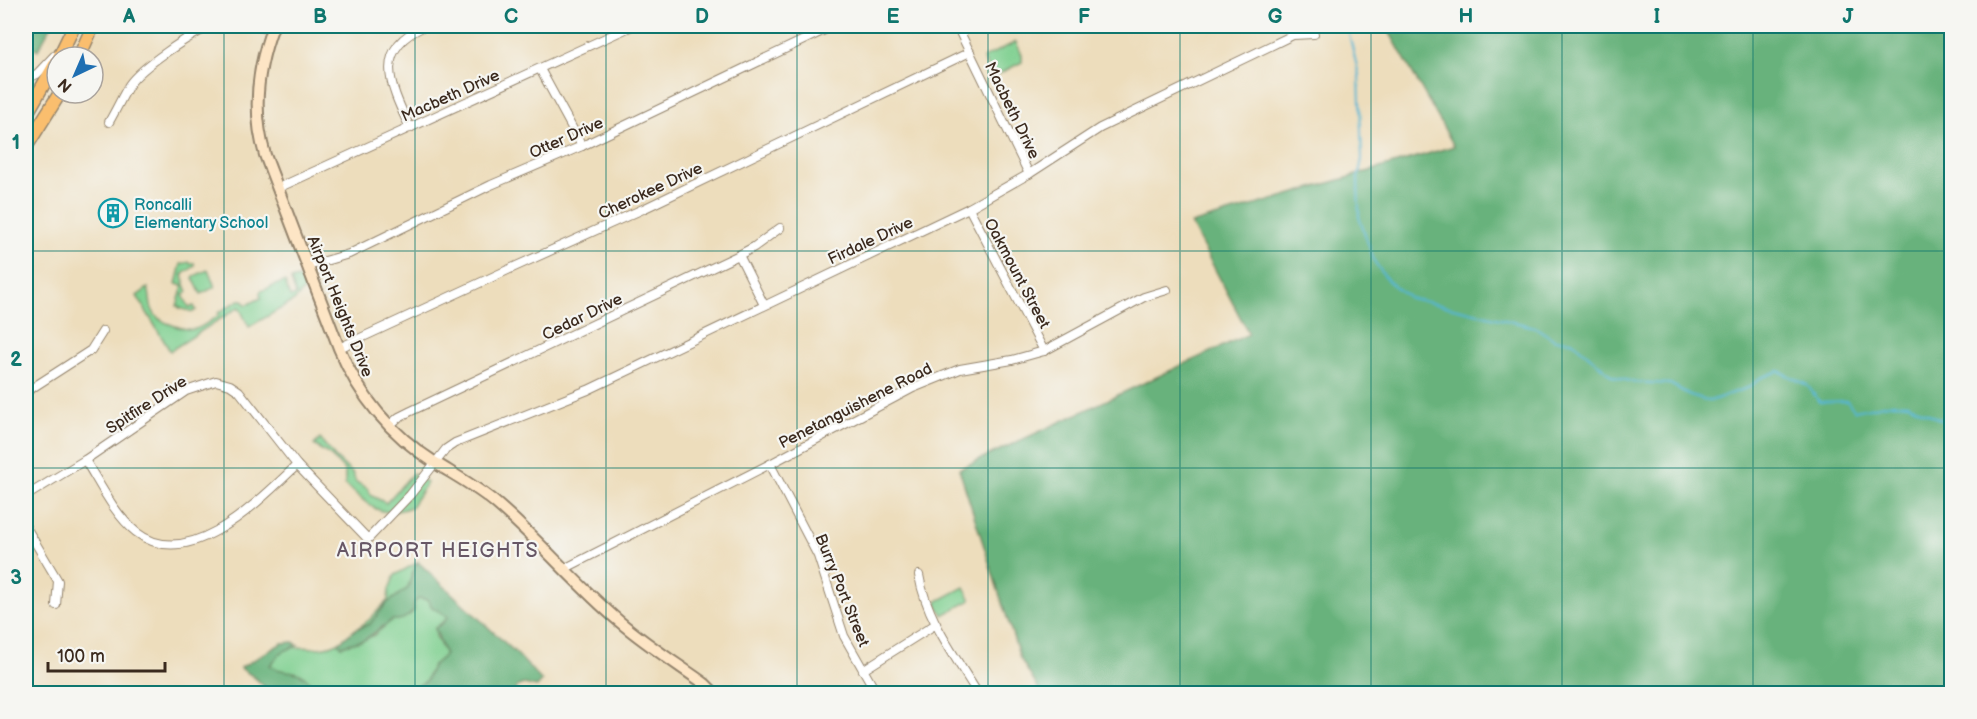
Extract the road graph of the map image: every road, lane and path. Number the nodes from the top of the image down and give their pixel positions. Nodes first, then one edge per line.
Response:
1 (93, 26) edge
2 (211, 26) edge
3 (256, 26) edge
4 (424, 26) edge
5 (632, 26) edge
6 (833, 26) edge
7 (957, 26) edge
8 (272, 27) edge
9 (72, 31) edge
10 (1314, 34) dead end
11 (65, 45) edge
12 (84, 45) edge
13 (970, 52) junction
14 (540, 69) junction
15 (26, 79) edge
16 (45, 82) edge
17 (52, 105) edge
18 (26, 116) edge
19 (110, 122) dead end
20 (410, 128) junction
21 (582, 146) junction
22 (26, 147) edge
23 (1029, 174) junction
24 (278, 188) junction
25 (969, 208) junction
26 (780, 228) dead end
27 (739, 255) junction
28 (308, 266) junction
29 (1167, 290) dead end
30 (764, 305) junction
31 (103, 332) dead end
32 (339, 348) junction
33 (1044, 351) junction
34 (26, 392) edge
35 (389, 426) junction
36 (85, 460) junction
37 (435, 463) junction
38 (770, 464) junction
39 (297, 465) junction
40 (26, 496) edge
41 (26, 527) edge
42 (368, 539) joint
43 (564, 569) junction
44 (918, 575) dead end
45 (56, 605) dead end
46 (936, 624) junction
47 (863, 669) junction
48 (715, 693) edge
49 (877, 693) edge
50 (978, 693) edge

1 - 12 main road
2 - 19 street
3 - 8 street
4 - 20 street
5 - 14 street, Macbeth Drive
6 - 21 street, Otter Drive
7 - 13 street, Macbeth Drive
8 - 24 street, Airport Heights Drive
9 - 11 main road
9 - 15 street
10 - 23 street, Firdale Drive
13 - 23 street, Macbeth Drive
13 - 32 street, Cherokee Drive
14 - 20 street, Macbeth Drive
14 - 21 street
16 - 18 main road
17 - 22 main road
20 - 24 street, Macbeth Drive
21 - 28 street, Otter Drive
23 - 25 street, Firdale Drive
24 - 28 street, Airport Heights Drive
25 - 30 street, Firdale Drive
25 - 33 street, Oakmount Street
26 - 27 street, Cedar Drive
27 - 30 street
27 - 35 street, Cedar Drive
28 - 32 street, Airport Heights Drive
29 - 33 street, Penetanguishene Road
30 - 37 street, Firdale Drive
31 - 34 street
32 - 35 street, Airport Heights Drive
33 - 38 street, Penetanguishene Road
35 - 37 street, Airport Heights Drive
36 - 39 street, Spitfire Drive
36 - 39 street
36 - 40 street, Spitfire Drive
37 - 42 street, Firdale Drive
37 - 43 street, Airport Heights Drive
38 - 43 street, Penetanguishene Road
38 - 47 street, Burry Port Street
39 - 42 street, Spitfire Drive
41 - 45 street
43 - 48 street, Airport Heights Drive
44 - 46 street
46 - 47 street
46 - 50 street
47 - 49 street, Burry Port Street

